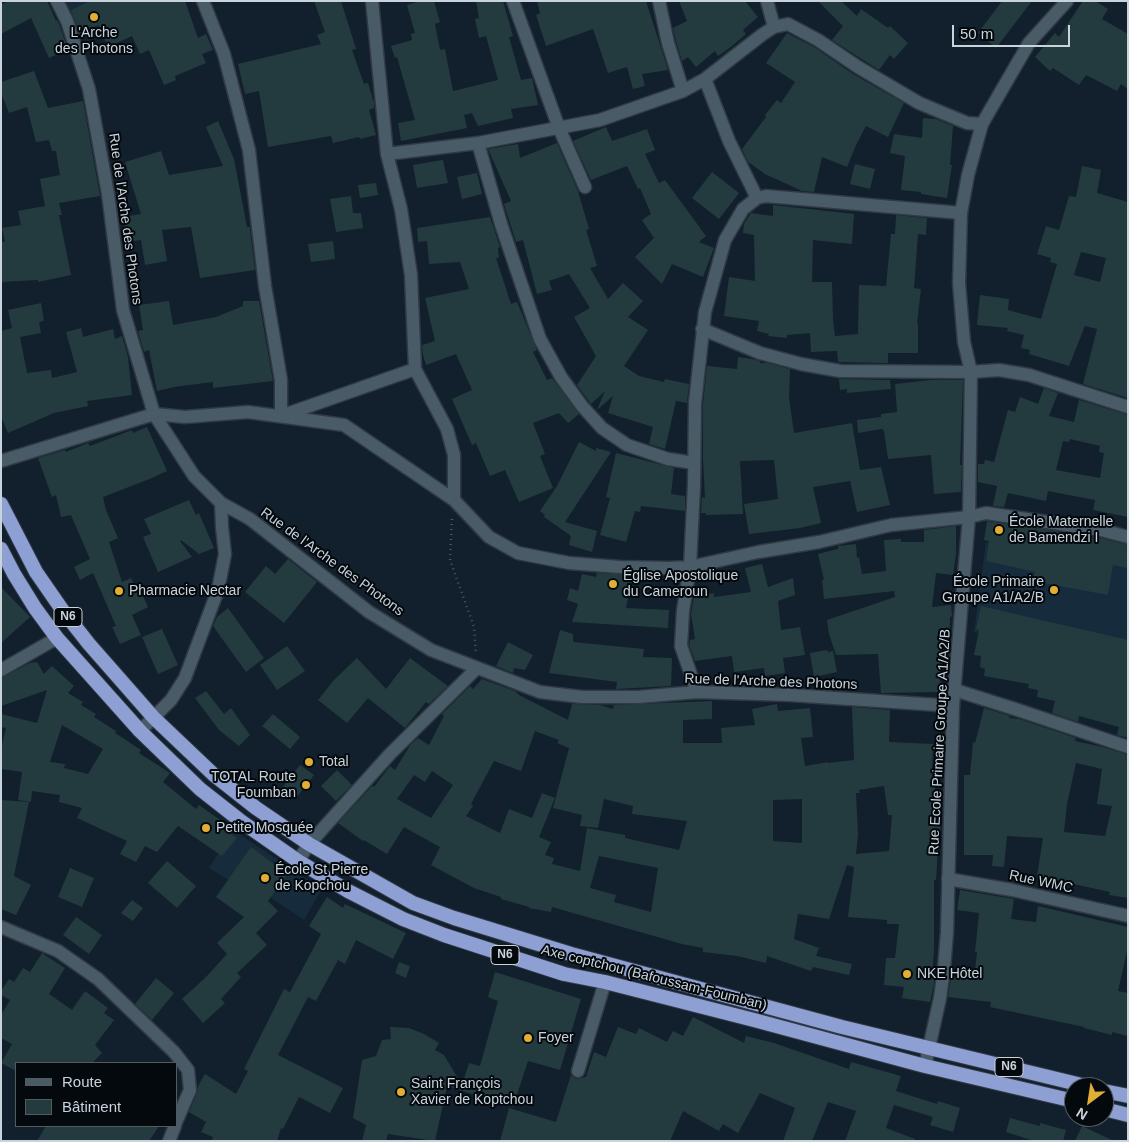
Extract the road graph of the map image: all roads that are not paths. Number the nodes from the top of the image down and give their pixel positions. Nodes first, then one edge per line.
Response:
1 (57, 1) edge
2 (203, 1) edge
3 (372, 1) edge
4 (513, 1) edge
5 (659, 1) edge
6 (767, 1) edge
7 (1067, 1) edge
8 (774, 27) junction
9 (705, 79) junction
10 (683, 91) junction
11 (982, 124) junction
12 (559, 128) junction
13 (478, 143) junction
14 (387, 154) junction
15 (585, 187) dead end
16 (757, 198) junction
17 (961, 213) junction
18 (702, 329) junction
19 (414, 369) junction
20 (971, 372) junction
21 (1128, 407) edge
22 (154, 414) junction
23 (282, 416) junction
24 (1, 461) edge
25 (694, 463) junction
26 (454, 500) junction
27 (221, 503) junction
28 (1, 504) edge
29 (969, 518) junction
30 (1128, 537) edge
31 (1, 549) edge
32 (690, 567) junction
33 (57, 638) junction
34 (477, 668) junction
35 (1, 670) edge
36 (955, 690) junction
37 (697, 692) junction
38 (953, 706) junction
39 (154, 718) junction
40 (140, 731) junction
41 (1128, 747) edge
42 (309, 844) junction
43 (298, 861) junction
44 (948, 879) junction
45 (1128, 916) edge
46 (1, 927) edge
47 (494, 930) junction
48 (489, 950) junction
49 (605, 982) junction
50 (842, 1027) junction
51 (838, 1043) junction
52 (929, 1048) junction
53 (925, 1066) junction
54 (578, 1071) dead end
55 (1064, 1081) edge
56 (1114, 1092) edge
57 (1128, 1096) edge
58 (1064, 1099) edge
59 (1114, 1112) edge
60 (1128, 1115) edge
61 (178, 1119) edge
62 (175, 1127) edge
63 (168, 1141) edge

1 - 22 street, Rue de l'Arche des Photons
2 - 23 street
3 - 14 street
4 - 12 street
5 - 10 street
6 - 8 street
7 - 11 street, Rue Ecole Primaire Groupe A1/A2/B
8 - 9 street
8 - 11 street
9 - 10 street
9 - 16 street
10 - 12 street
11 - 17 street, Rue Ecole Primaire Groupe A1/A2/B
12 - 13 street
12 - 15 street
13 - 14 street
13 - 25 street
14 - 19 street
16 - 17 street
16 - 18 street
17 - 20 street, Rue Ecole Primaire Groupe A1/A2/B
18 - 20 street
18 - 25 street
19 - 23 street
19 - 26 street
20 - 21 street
20 - 29 street, Rue Ecole Primaire Groupe A1/A2/B
22 - 23 street
22 - 24 street
22 - 27 street, Rue de l'Arche des Photons
23 - 26 street
25 - 32 street
26 - 32 street
27 - 34 street, Rue de l'Arche des Photons
27 - 39 street
28 - 39 highway, N6
29 - 30 street
29 - 32 street
29 - 36 street, Rue Ecole Primaire Groupe A1/A2/B
31 - 33 highway, N6
32 - 37 street
33 - 35 street
33 - 40 highway, N6
34 - 37 street, Rue de l'Arche des Photons
34 - 42 street
36 - 38 street, Rue Ecole Primaire Groupe A1/A2/B
36 - 41 street
37 - 38 street, Rue de l'Arche des Photons
38 - 44 street, Rue Ecole Primaire Groupe A1/A2/B
39 - 40 street
39 - 42 highway, Axe coptchou (Bafoussam-Foumban) / N6
40 - 43 highway, Axe coptchou (Bafoussam-Foumban) / N6
42 - 43 street
42 - 47 highway, Axe coptchou (Bafoussam-Foumban) / N6
43 - 48 highway, Axe coptchou (Bafoussam-Foumban) / N6
44 - 45 street, Rue WMC
44 - 52 street, Rue Ecole Primaire Groupe A1/A2/B
46 - 61 street
47 - 48 highway
47 - 50 highway, Axe coptchou (Bafoussam-Foumban) / N6
48 - 49 highway, Axe coptchou (Bafoussam-Foumban) / N6
49 - 51 highway, Axe coptchou (Bafoussam-Foumban) / N6
49 - 54 street
50 - 51 highway
50 - 52 highway, Axe coptchou (Bafoussam-Foumban) / N6
51 - 53 highway, Axe coptchou (Bafoussam-Foumban) / N6
52 - 53 street, Rue Ecole Primaire Groupe A1/A2/B
52 - 55 highway, N6
53 - 58 highway, N6
56 - 57 highway
59 - 60 highway
62 - 63 street

